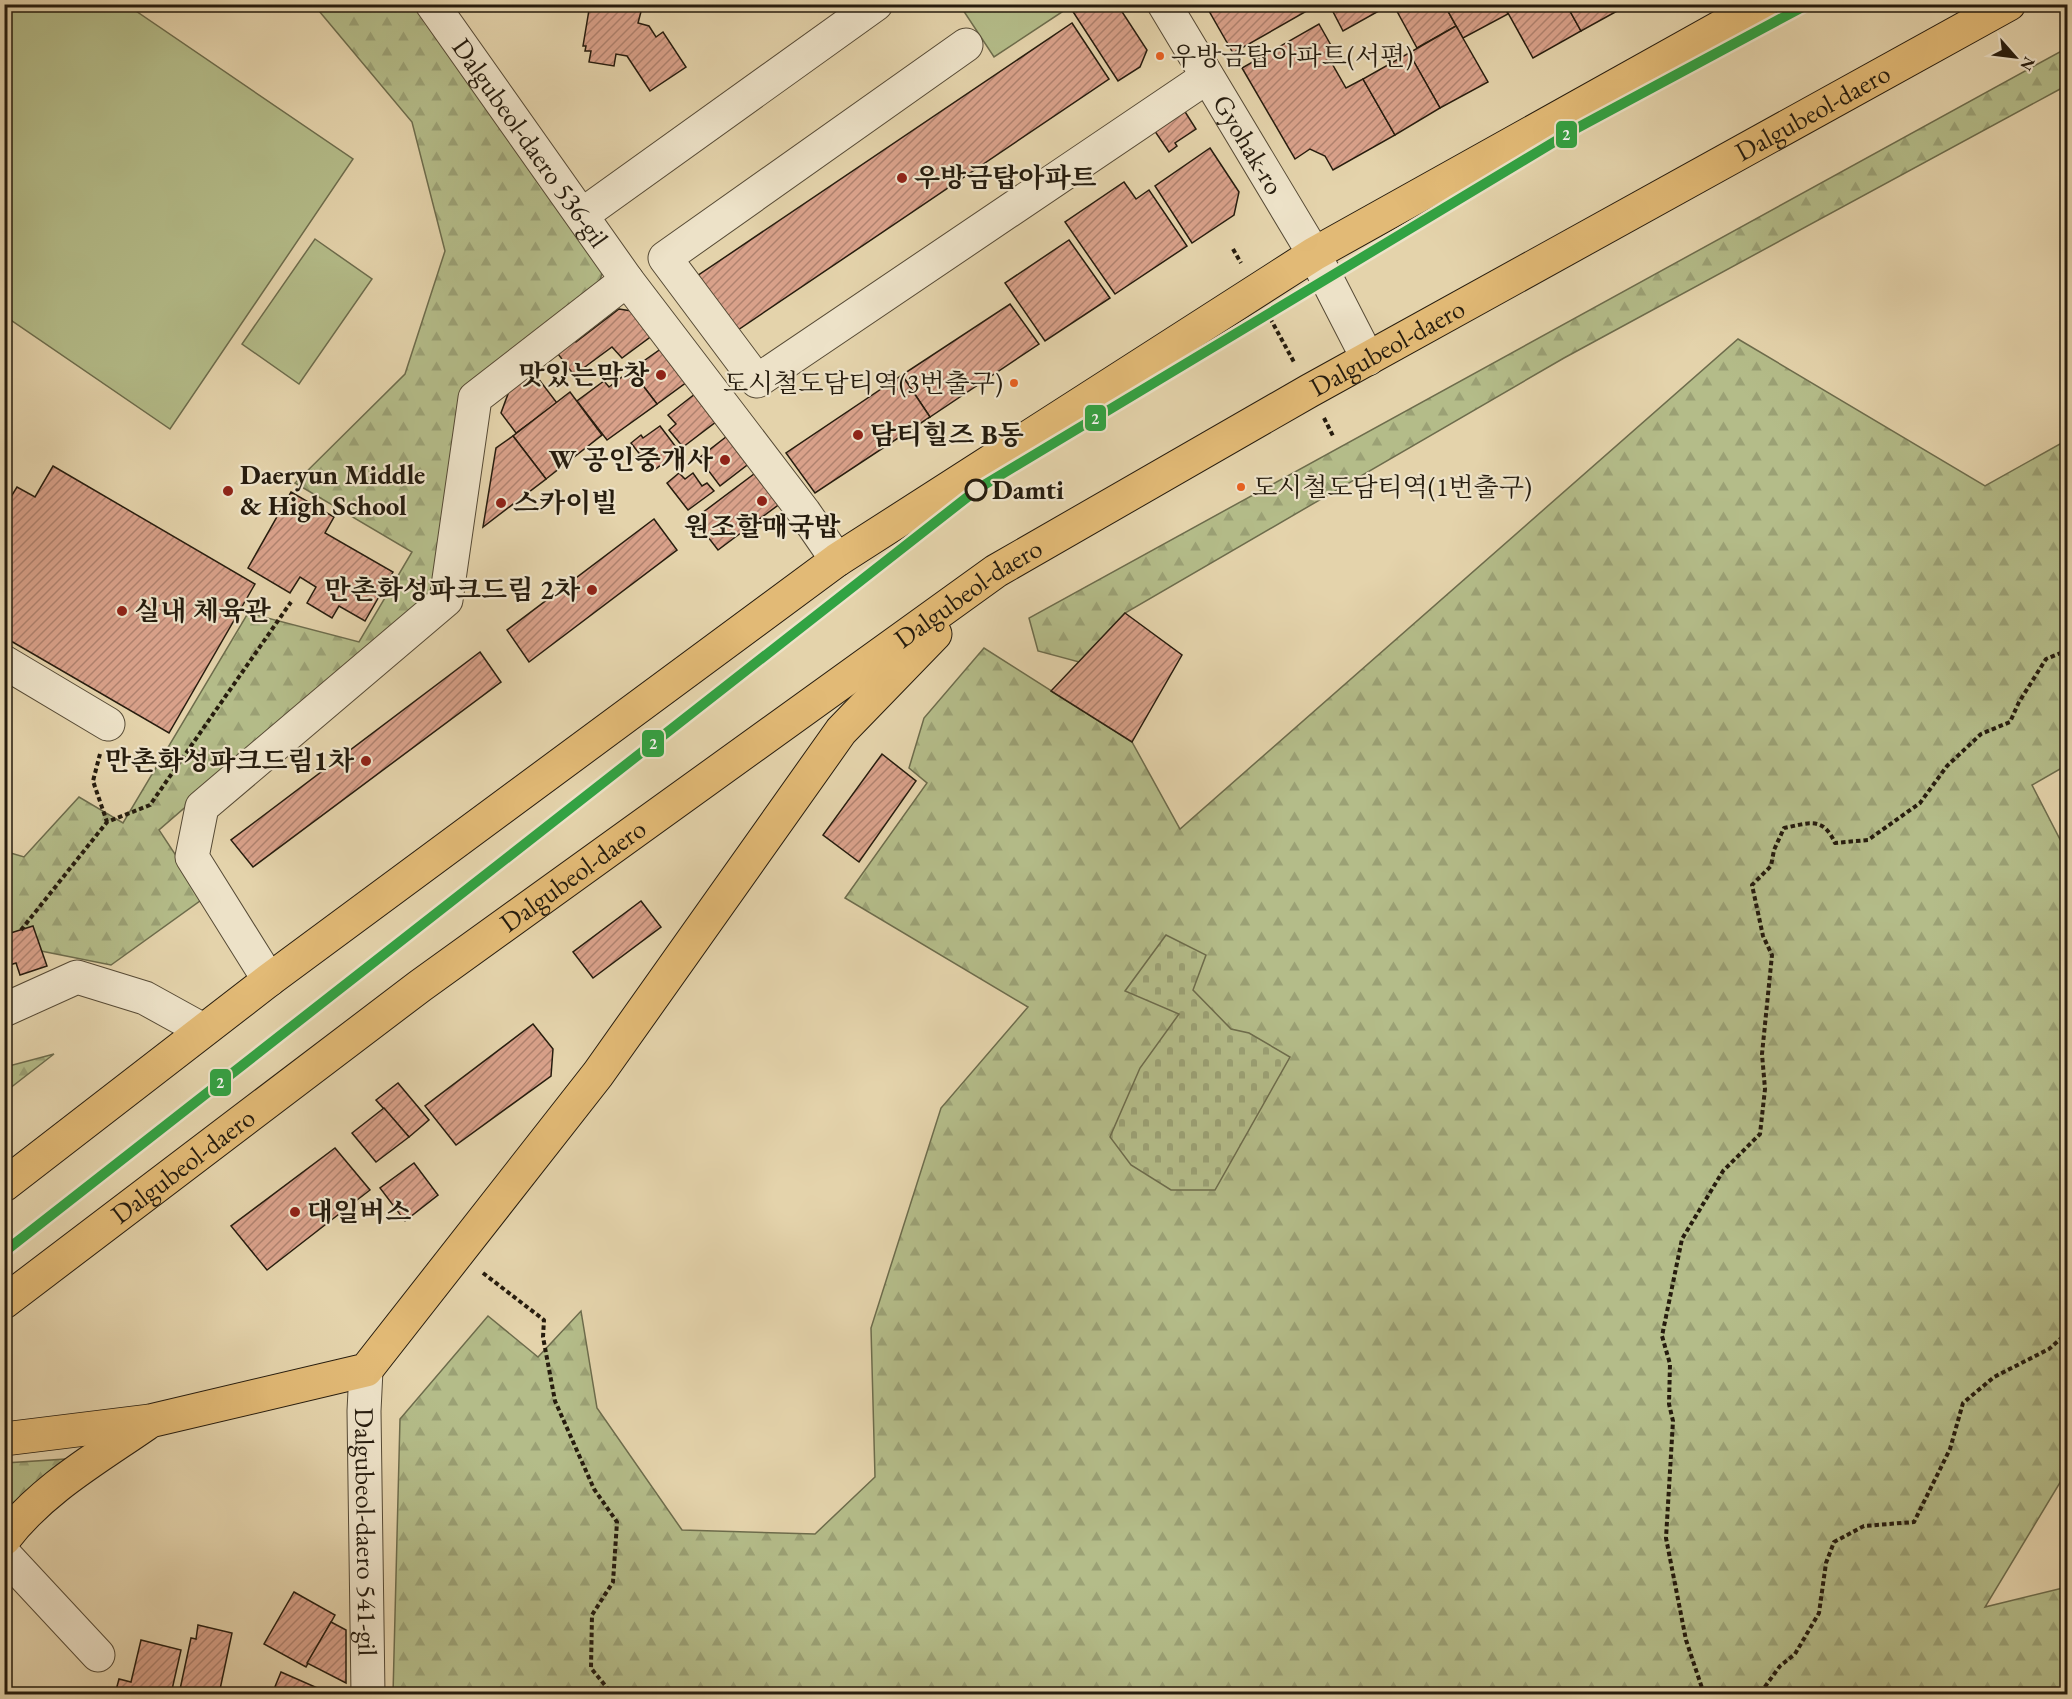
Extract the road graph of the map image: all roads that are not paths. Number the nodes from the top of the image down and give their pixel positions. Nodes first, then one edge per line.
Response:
1 (432, 4) edge
2 (1164, 4) edge
3 (1762, 4) edge
4 (2009, 4) edge
5 (868, 7) edge
6 (966, 45) dead end
7 (1207, 77) junction
8 (582, 215) junction
9 (1314, 254) junction
10 (627, 280) junction
11 (1368, 359) junction
12 (837, 561) junction
13 (996, 571) junction
14 (4, 662) edge
15 (108, 724) road end
16 (269, 980) junction
17 (4, 1010) edge
18 (203, 1030) junction
19 (4, 1185) edge
20 (4, 1302) edge
21 (366, 1370) junction
22 (150, 1421) junction
23 (4, 1439) edge
24 (4, 1539) edge
25 (4, 1554) edge
26 (98, 1655) dead end
27 (368, 1695) edge

1 - 8 street, Dalgubeol-daero 536-gil
2 - 7 street, Gyohak-ro
3 - 9 main road
4 - 11 main road, Dalgubeol-daero
5 - 8 street
6 - 7 street
7 - 9 street, Gyohak-ro
8 - 10 street, Dalgubeol-daero 536-gil
9 - 11 street, Gyohak-ro
9 - 12 main road
10 - 12 street, Dalgubeol-daero 536-gil
10 - 16 street
11 - 13 main road, Dalgubeol-daero
12 - 16 main road
13 - 20 main road, Dalgubeol-daero
13 - 21 main road
14 - 15 street
16 - 18 main road
17 - 18 street
18 - 19 main road
21 - 22 main road
21 - 27 street, Dalgubeol-daero 541-gil
22 - 23 main road
22 - 24 main road
25 - 26 street

